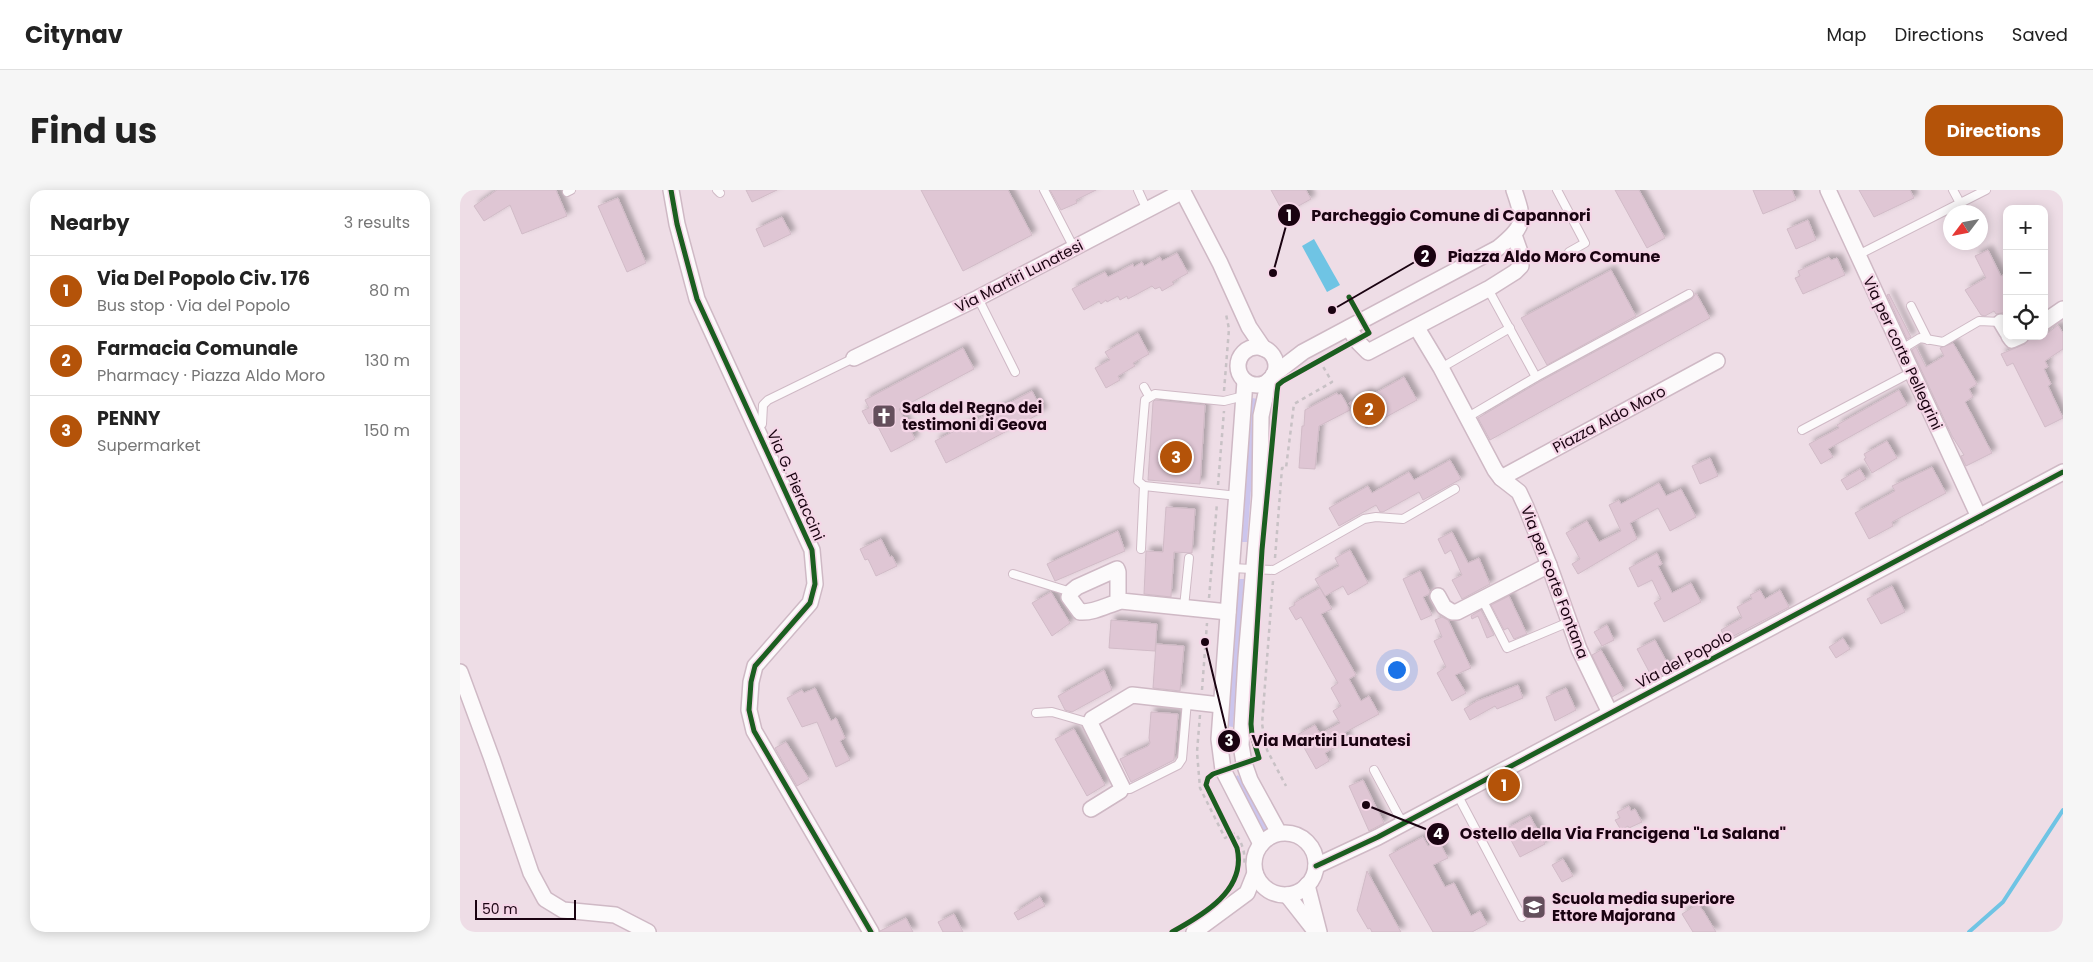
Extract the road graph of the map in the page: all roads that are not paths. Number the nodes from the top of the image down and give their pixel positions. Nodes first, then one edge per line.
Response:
1 (1044, 190) edge
2 (1138, 190) edge
3 (1182, 190) edge
4 (1514, 190) edge
5 (1557, 190) edge
6 (1828, 190) edge
7 (1953, 190) edge
8 (1986, 190) edge
9 (673, 191) edge
10 (1960, 203) junction
11 (1147, 210) junction
12 (1514, 235) junction
13 (1074, 248) junction
14 (1569, 252) dead end
15 (1858, 255) junction
16 (1488, 289) junction
17 (1689, 294) dead end
18 (978, 298) junction
19 (1912, 306) dead end
20 (2063, 309) edge
21 (1242, 313) junction
22 (2048, 319) edge
23 (2003, 327) edge
24 (1349, 328) junction
25 (1417, 328) junction
26 (1510, 328) junction
27 (1928, 340) junction
28 (1902, 349) junction
29 (1267, 350) junction
30 (1303, 352) junction
31 (1243, 353) junction
32 (854, 358) joint
33 (1717, 361) dead end
34 (1441, 368) junction
35 (1015, 372) dead end
36 (1912, 372) junction
37 (1271, 377) junction
38 (1536, 377) junction
39 (1144, 387) dead end
40 (1245, 388) junction
41 (1149, 396) junction
42 (1468, 417) junction
43 (757, 427) junction
44 (1802, 430) dead end
45 (2063, 472) edge
46 (1501, 478) junction
47 (1144, 486) junction
48 (1455, 489) dead end
49 (1238, 496) junction
50 (1979, 517) junction
51 (1141, 549) dead end
52 (1189, 558) dead end
53 (1550, 565) junction
54 (1232, 568) junction
55 (1253, 569) junction
56 (1013, 574) dead end
57 (1072, 592) junction
58 (1438, 596) dead end
59 (1482, 599) junction
60 (1118, 602) junction
61 (1184, 607) junction
62 (1228, 612) junction
63 (1569, 622) junction
64 (460, 672) edge
65 (1194, 702) junction
66 (1220, 705) junction
67 (1036, 713) dead end
68 (1610, 713) junction
69 (1090, 723) junction
70 (1219, 744) junction
71 (1241, 745) junction
72 (1374, 770) dead end
73 (1121, 789) junction
74 (1457, 794) junction
75 (1092, 808) dead end
76 (1403, 824) junction
77 (1279, 833) junction
78 (1308, 843) junction
79 (1261, 844) junction
80 (1349, 851) junction
81 (1316, 866) junction
82 (1245, 869) junction
83 (1307, 885) junction
84 (1267, 889) junction
85 (1287, 895) junction
86 (1522, 917) dead end
87 (1200, 929) edge
88 (648, 932) edge
89 (871, 932) edge
90 (1317, 932) edge

1 - 13 lane
2 - 11 lane
3 - 11 street, Via Martiri Lunatesi
3 - 21 street, Via Martiri Lunatesi
4 - 12 street
5 - 14 lane
6 - 15 street, Via per corte Pellegrini
7 - 10 lane
8 - 10 lane
9 - 43 street, Via G. Pieraccini
10 - 15 lane
11 - 13 street, Via Martiri Lunatesi
12 - 16 street
12 - 24 street
13 - 18 street, Via Martiri Lunatesi
15 - 28 street, Via per corte Pellegrini
16 - 25 street
16 - 26 lane
17 - 38 lane
18 - 32 street, Via Martiri Lunatesi
18 - 35 lane
19 - 27 lane
20 - 22 street
21 - 29 street, Via Martiri Lunatesi
21 - 31 street, Via Martiri Lunatesi
23 - 27 lane
24 - 25 street
24 - 30 street
25 - 34 street, Via per corte Fontana
26 - 34 lane
26 - 38 lane
27 - 28 lane
28 - 36 street, Via per corte Pellegrini
29 - 30 street
29 - 31 street
29 - 37 street, Via Martiri Lunatesi
30 - 37 street
31 - 40 street, Via Martiri Lunatesi
32 - 43 lane
33 - 46 street, Piazza Aldo Moro
34 - 42 street, Via per corte Fontana
36 - 44 lane
36 - 50 street, Via per corte Pellegrini
37 - 40 street
37 - 55 street, Via Martiri Lunatesi
38 - 42 lane
39 - 41 lane
40 - 41 lane
40 - 49 street, Via Martiri Lunatesi
41 - 47 lane
42 - 46 street, Via per corte Fontana
43 - 89 street, Via G. Pieraccini
45 - 50 street, Via del Popolo
46 - 53 street, Via per corte Fontana
47 - 49 lane
47 - 51 lane
48 - 55 lane
49 - 54 street, Via Martiri Lunatesi
50 - 68 street, Via del Popolo
52 - 61 lane
53 - 59 street
53 - 63 street, Via per corte Fontana
54 - 55 lane
54 - 62 street, Via Martiri Lunatesi
55 - 71 street, Via Martiri Lunatesi
56 - 57 lane
57 - 60 street
57 - 60 street
58 - 59 street
59 - 63 lane
60 - 61 street
61 - 62 street
62 - 66 street, Via Martiri Lunatesi
63 - 68 street, Via per corte Fontana
64 - 88 street
65 - 66 street
65 - 69 street
65 - 73 lane
66 - 70 street, Via Martiri Lunatesi
67 - 69 lane
68 - 74 street, Via del Popolo
69 - 73 street
70 - 71 street
70 - 79 street, Via Martiri Lunatesi
71 - 77 street, Via Martiri Lunatesi
72 - 76 lane
73 - 75 street
74 - 76 street, Via del Popolo
74 - 86 lane
76 - 80 street, Via del Popolo
77 - 78 street
77 - 79 street
78 - 80 street, Via del Popolo
78 - 81 street
79 - 82 street
80 - 81 street, Via del Popolo
81 - 83 street
82 - 84 street
82 - 87 street
83 - 85 street
83 - 90 street
84 - 85 street
84 - 87 street
85 - 90 street

